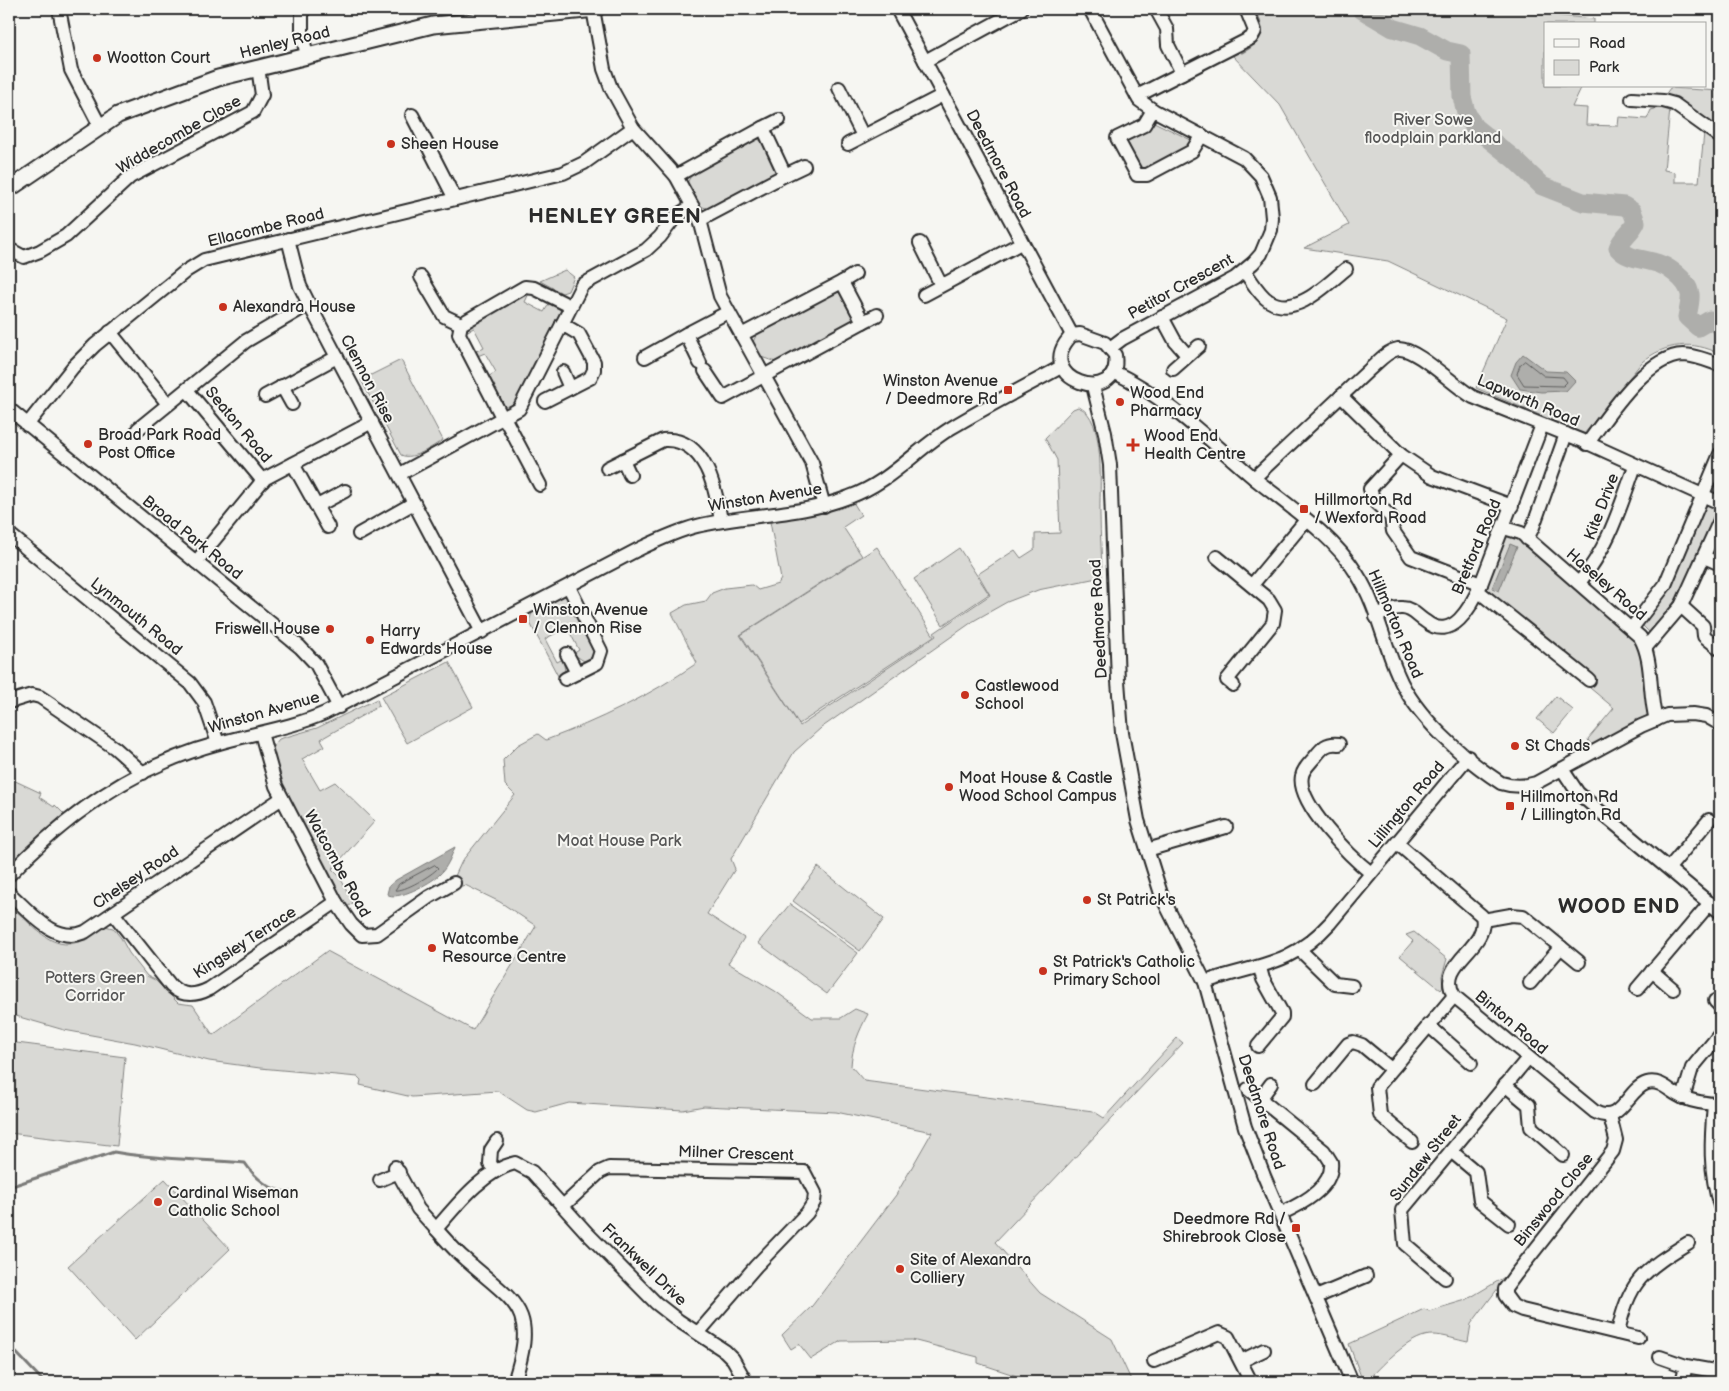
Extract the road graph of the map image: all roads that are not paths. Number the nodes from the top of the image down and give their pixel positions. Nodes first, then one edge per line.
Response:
1 (60, 9) edge
2 (302, 9) edge
3 (594, 9) edge
4 (897, 9) edge
5 (1156, 9) edge
6 (1246, 9) edge
7 (1095, 10) edge
8 (1012, 11) edge
9 (307, 55) junction
10 (924, 61) junction
11 (258, 67) junction
12 (1182, 73) junction
13 (839, 88) dead end
14 (943, 95) junction
15 (1137, 96) junction
16 (1632, 99) dead end
17 (1153, 110) junction
18 (412, 116) dead end
19 (779, 120) dead end
20 (100, 126) junction
21 (633, 128) junction
22 (764, 128) junction
23 (1202, 135) junction
24 (863, 136) junction
25 (1720, 137) edge
26 (848, 144) dead end
27 (804, 166) dead end
28 (785, 175) junction
29 (676, 176) junction
30 (9, 189) edge
31 (455, 199) junction
32 (692, 206) junction
33 (700, 220) junction
34 (288, 240) junction
35 (920, 243) dead end
36 (1021, 243) junction
37 (9, 250) edge
38 (1346, 269) dead end
39 (1245, 272) junction
40 (855, 274) dead end
41 (421, 276) dead end
42 (842, 282) junction
43 (942, 285) junction
44 (924, 295) dead end
45 (310, 304) junction
46 (570, 306) junction
47 (728, 312) junction
48 (877, 315) dead end
49 (1162, 317) junction
50 (863, 322) junction
51 (461, 324) junction
52 (562, 324) junction
53 (110, 332) junction
54 (686, 334) junction
55 (741, 335) junction
56 (1072, 335) junction
57 (1199, 346) dead end
58 (1110, 348) junction
59 (1187, 355) junction
60 (337, 357) junction
61 (645, 357) dead end
62 (1720, 365) edge
63 (1061, 368) junction
64 (1173, 369) dead end
65 (563, 372) dead end
66 (1114, 372) junction
67 (765, 374) junction
68 (282, 386) junction
69 (1093, 386) junction
70 (570, 388) junction
71 (187, 390) junction
72 (265, 396) dead end
73 (1341, 396) junction
74 (545, 401) dead end
75 (168, 404) junction
76 (292, 404) dead end
77 (9, 409) edge
78 (504, 419) junction
79 (372, 422) junction
80 (27, 425) junction
81 (1542, 425) junction
82 (138, 429) dead end
83 (1566, 434) junction
84 (1588, 444) junction
85 (1720, 454) edge
86 (1401, 455) junction
87 (623, 460) junction
88 (293, 464) junction
89 (1635, 466) junction
90 (607, 468) dead end
91 (400, 474) junction
92 (630, 475) dead end
93 (1254, 478) junction
94 (263, 480) junction
95 (540, 485) dead end
96 (345, 492) dead end
97 (1703, 496) junction
98 (414, 503) junction
99 (1720, 503) edge
100 (317, 506) junction
101 (824, 506) junction
102 (1512, 506) junction
103 (1306, 520) junction
104 (1720, 520) edge
105 (721, 521) junction
106 (328, 527) dead end
107 (1504, 528) junction
108 (9, 534) edge
109 (359, 534) dead end
110 (1527, 538) junction
111 (1217, 557) dead end
112 (1704, 557) junction
113 (196, 562) junction
114 (1720, 564) edge
115 (1579, 583) junction
116 (1252, 585) junction
117 (569, 586) junction
118 (1480, 588) junction
119 (1681, 606) junction
120 (1376, 617) junction
121 (1632, 628) junction
122 (482, 632) junction
123 (1646, 647) junction
124 (1720, 649) edge
125 (567, 654) dead end
126 (577, 673) junction
127 (565, 679) dead end
128 (1589, 680) dead end
129 (1233, 685) dead end
130 (9, 702) edge
131 (339, 706) junction
132 (1656, 720) junction
133 (1720, 724) edge
134 (261, 733) junction
135 (218, 743) junction
136 (1340, 744) dead end
137 (1468, 757) junction
138 (1562, 769) junction
139 (143, 773) junction
140 (282, 798) junction
141 (1709, 820) dead end
142 (1226, 827) dead end
143 (1397, 843) junction
144 (1147, 850) junction
145 (1669, 868) junction
146 (1371, 874) junction
147 (9, 875) edge
148 (454, 883) dead end
149 (9, 893) edge
150 (336, 902) junction
151 (1710, 903) junction
152 (1720, 912) edge
153 (113, 913) junction
154 (1483, 920) junction
155 (1561, 946) junction
156 (1300, 950) junction
157 (1579, 962) dead end
158 (1260, 968) junction
159 (1652, 971) junction
160 (1205, 982) junction
161 (1530, 984) dead end
162 (1352, 986) dead end
163 (1637, 989) dead end
164 (1673, 989) dead end
165 (1454, 996) junction
166 (1428, 1025) junction
167 (1720, 1034) edge
168 (1258, 1046) dead end
169 (1528, 1058) junction
170 (1472, 1063) dead end
171 (1391, 1069) junction
172 (1271, 1084) dead end
173 (1315, 1084) dead end
174 (1505, 1085) junction
175 (1248, 1089) dead end
176 (1683, 1098) junction
177 (1260, 1099) junction
178 (1717, 1104) edge
179 (1610, 1116) junction
180 (497, 1141) dead end
181 (1412, 1142) dead end
182 (1451, 1151) junction
183 (1563, 1155) dead end
184 (496, 1171) junction
185 (380, 1180) dead end
186 (562, 1206) junction
187 (1720, 1206) edge
188 (1280, 1214) junction
189 (1509, 1224) dead end
190 (436, 1229) junction
191 (1688, 1243) dead end
192 (1366, 1276) dead end
193 (1445, 1278) dead end
194 (1316, 1297) junction
195 (698, 1333) junction
196 (1618, 1333) junction
197 (1638, 1338) dead end
198 (1264, 1350) dead end
199 (1660, 1357) dead end
200 (1154, 1361) dead end
201 (1241, 1361) junction
202 (1686, 1366) junction
203 (1720, 1372) edge
204 (514, 1382) edge
205 (746, 1382) edge
206 (1251, 1382) edge
207 (1352, 1382) edge
208 (1682, 1382) edge

1 - 20 street
2 - 9 street
3 - 9 main road, Henley Road
3 - 21 street
4 - 10 street, Deedmore Road
5 - 12 street
6 - 12 street
7 - 15 street, Petitor Crescent
8 - 10 street
9 - 11 main road, Henley Road
10 - 14 street, Deedmore Road
11 - 20 main road, Henley Road
11 - 37 street, Widdecombe Close
12 - 15 street
13 - 24 street
14 - 24 street
14 - 36 street, Deedmore Road
15 - 17 street, Petitor Crescent
16 - 25 street
17 - 23 street, Petitor Crescent
17 - 23 street
18 - 31 street
19 - 22 street
20 - 30 main road, Henley Road
21 - 29 street
21 - 31 street, Ellacombe Road
22 - 28 street
22 - 29 street
23 - 39 street, Petitor Crescent
24 - 26 street
27 - 28 street
28 - 33 street
29 - 32 street
31 - 34 street, Ellacombe Road
32 - 33 street
32 - 46 street
33 - 47 street
34 - 45 street, Clennon Rise
34 - 53 street, Ellacombe Road
35 - 43 street
36 - 43 street
36 - 56 street, Deedmore Road
38 - 39 street
39 - 49 street, Petitor Crescent
40 - 42 street
41 - 51 street
42 - 50 street
42 - 55 street
43 - 44 street
45 - 60 street, Clennon Rise
45 - 71 street
46 - 51 street
46 - 52 street
47 - 54 street
47 - 55 street
48 - 50 street
49 - 58 street, Petitor Crescent
49 - 59 street
50 - 67 street
51 - 78 street
52 - 70 street
52 - 78 street
53 - 75 street
53 - 80 street, Ellacombe Road
54 - 61 street
54 - 67 street
55 - 67 street
56 - 58 street
56 - 63 street
57 - 59 street
58 - 66 street
59 - 64 street
60 - 68 street
60 - 79 street, Clennon Rise
62 - 84 street
63 - 69 street
63 - 101 street, Winston Avenue
65 - 70 street
66 - 69 street
66 - 93 street, Hillmorton Road
67 - 101 street
68 - 72 street
68 - 76 street
69 - 144 street, Deedmore Road
70 - 74 street
71 - 75 street
71 - 94 street, Seaton Road
73 - 81 street, Lapworth Road
73 - 86 street
73 - 93 street, Lapworth Road
75 - 82 street
77 - 80 street, Broad Park Road
78 - 91 street
78 - 95 street
79 - 88 street
79 - 91 street, Clennon Rise
80 - 113 street, Broad Park Road
81 - 83 street, Lapworth Road
81 - 102 street, Bretford Road
83 - 84 street, Lapworth Road
83 - 110 street
84 - 89 street, Lapworth Road
85 - 97 street
86 - 102 street
86 - 118 street
87 - 90 street
87 - 92 street
87 - 105 street
88 - 94 street
88 - 100 street
89 - 97 street, Lapworth Road
89 - 115 street, Kite Drive
91 - 98 street, Clennon Rise
93 - 103 street, Hillmorton Road
94 - 113 street
96 - 100 street
97 - 99 street, Lapworth Road
97 - 121 street
98 - 109 street
98 - 122 street, Clennon Rise
100 - 106 street
101 - 105 street, Winston Avenue
102 - 107 street, Bretford Road
103 - 116 street
103 - 120 street, Hillmorton Road
104 - 112 street
105 - 117 street, Winston Avenue
107 - 110 street, Haseley Road
107 - 118 street, Bretford Road
108 - 135 street, Lynmouth Road
110 - 115 street, Haseley Road
111 - 116 street
112 - 114 street
112 - 119 street
113 - 131 street, Broad Park Road
115 - 121 street, Haseley Road
116 - 129 street
117 - 122 street, Winston Avenue
117 - 126 street
118 - 120 street, Bretford Road
118 - 128 street
119 - 123 street
119 - 124 street
120 - 137 street, Hillmorton Road
121 - 123 street, Haseley Road
122 - 131 street, Winston Avenue
123 - 132 street, Haseley Road
125 - 126 street
126 - 127 street
130 - 139 street
131 - 134 street, Winston Avenue
132 - 133 street, Hillmorton Road
132 - 138 street, Hillmorton Road
134 - 135 street, Winston Avenue
134 - 140 street, Watcombe Road
135 - 139 street, Winston Avenue
136 - 146 street, Lillington Road
137 - 138 street, Hillmorton Road
137 - 143 street, Lillington Road
138 - 145 street
139 - 147 street, Winston Avenue
140 - 150 street, Watcombe Road
140 - 153 street, Chelsey Road
141 - 145 street
142 - 144 street
143 - 146 street, Lillington Road
143 - 154 street
144 - 160 street, Deedmore Road
145 - 151 street
146 - 156 street, Lillington Road
148 - 150 street, Watcombe Road
149 - 153 street, Chelsey Road
150 - 153 street, Kingsley Terrace
151 - 152 street
151 - 159 street
154 - 155 street
154 - 165 street, Binton Road
155 - 157 street
155 - 161 street
156 - 158 street, Lillington Road
156 - 162 street
158 - 160 street, Lillington Road
158 - 168 street
159 - 163 street
159 - 164 street
160 - 188 street, Deedmore Road
165 - 166 street
165 - 169 street, Binton Road
166 - 170 street
166 - 171 street
167 - 176 street
169 - 174 street, Sundew Street
169 - 179 street, Binton Road
171 - 173 street
171 - 181 street
172 - 177 street
174 - 182 street, Sundew Street
174 - 183 street
175 - 177 street
176 - 178 street
176 - 179 street
177 - 188 street
178 - 187 street
179 - 196 street, Binswood Close
180 - 184 street
182 - 189 street
182 - 193 street, Sundew Street
184 - 186 street, Frankwell Drive
184 - 190 street
185 - 190 street
186 - 195 street, Frankwell Drive
186 - 195 street, Milner Crescent
188 - 194 street, Deedmore Road
190 - 204 street
191 - 196 street
192 - 194 street
194 - 207 street, Deedmore Road
195 - 205 street, Frankwell Drive
196 - 197 street
198 - 201 street
199 - 202 street
200 - 201 street
201 - 206 street
202 - 203 street
202 - 208 street

